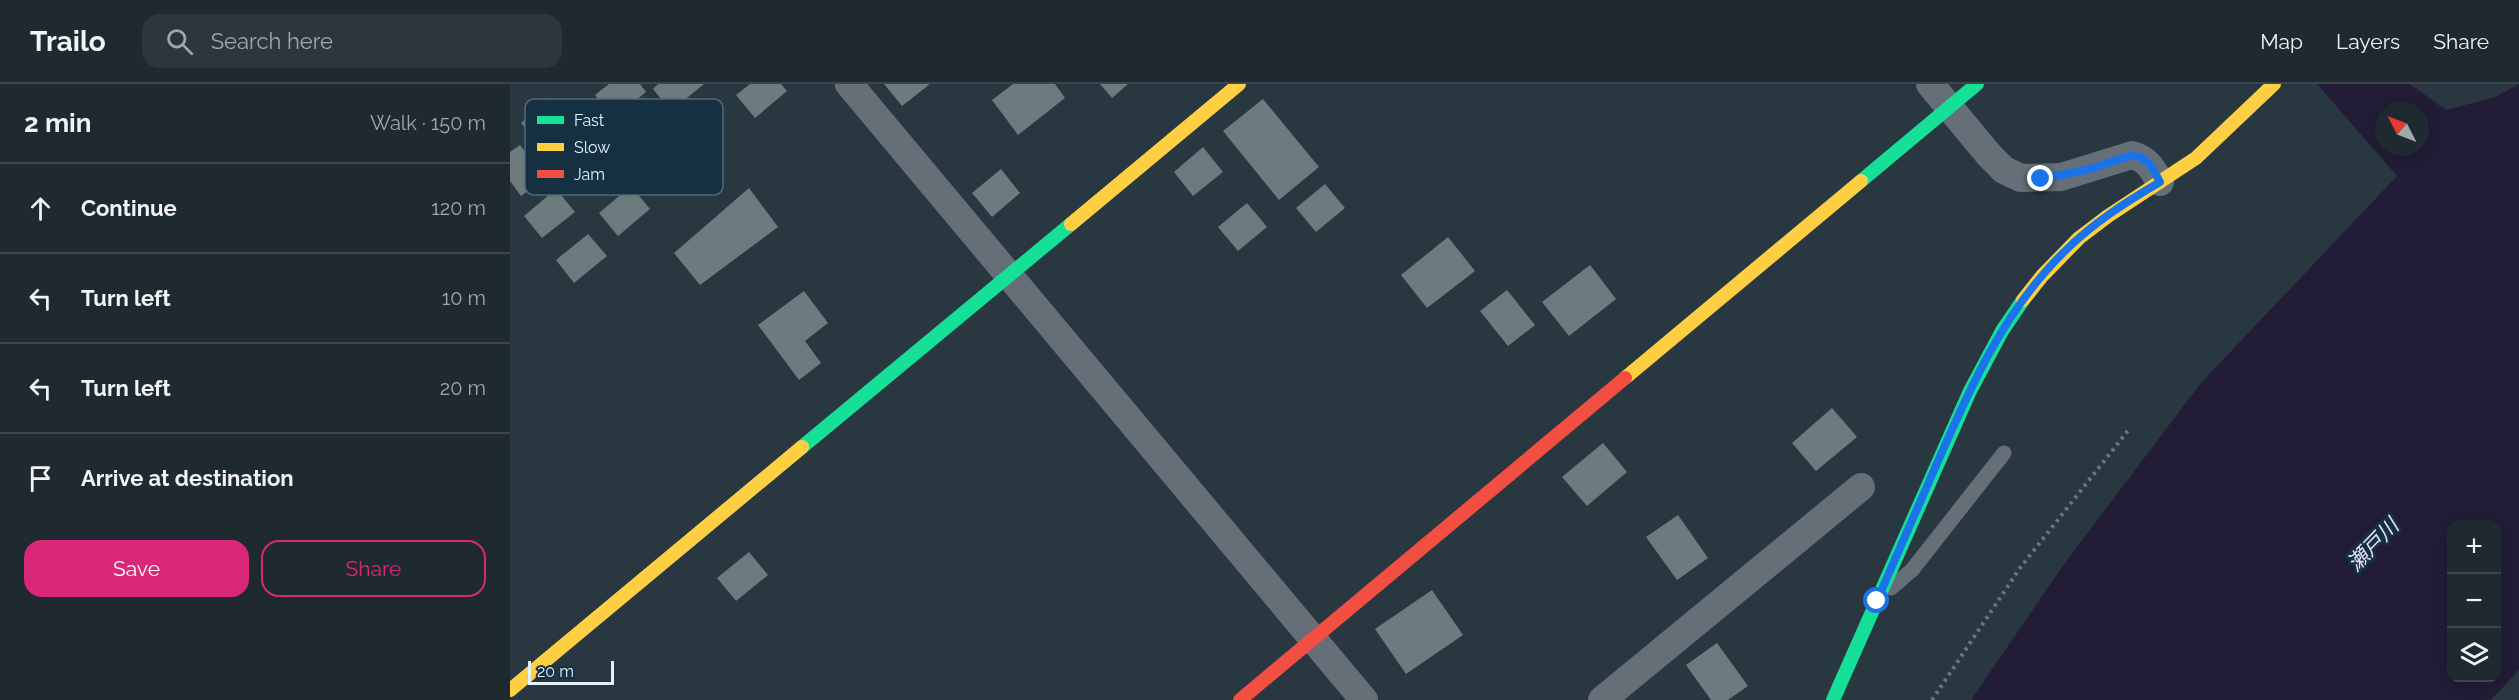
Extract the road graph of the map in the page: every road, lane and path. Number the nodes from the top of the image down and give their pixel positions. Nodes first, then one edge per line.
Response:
1 (849, 84) edge
2 (1239, 84) edge
3 (1930, 84) edge
4 (1977, 84) edge
5 (2274, 84) edge
6 (1949, 108) junction
7 (2160, 182) junction
8 (1009, 275) junction
9 (2130, 428) dead end
10 (2004, 453) dead end
11 (1862, 487) dead end
12 (1877, 601) junction
13 (1313, 639) junction
14 (510, 690) edge
15 (1240, 700) edge
16 (1364, 700) edge
17 (1602, 700) edge
18 (1833, 700) edge
19 (1932, 700) edge

1 - 8 street
2 - 8 street
3 - 6 street
4 - 6 street
5 - 7 street
6 - 7 street
6 - 13 street
7 - 12 street
8 - 13 street
8 - 14 street
9 - 19 path
10 - 12 lane
11 - 17 street
12 - 18 street
13 - 15 street
13 - 16 street

